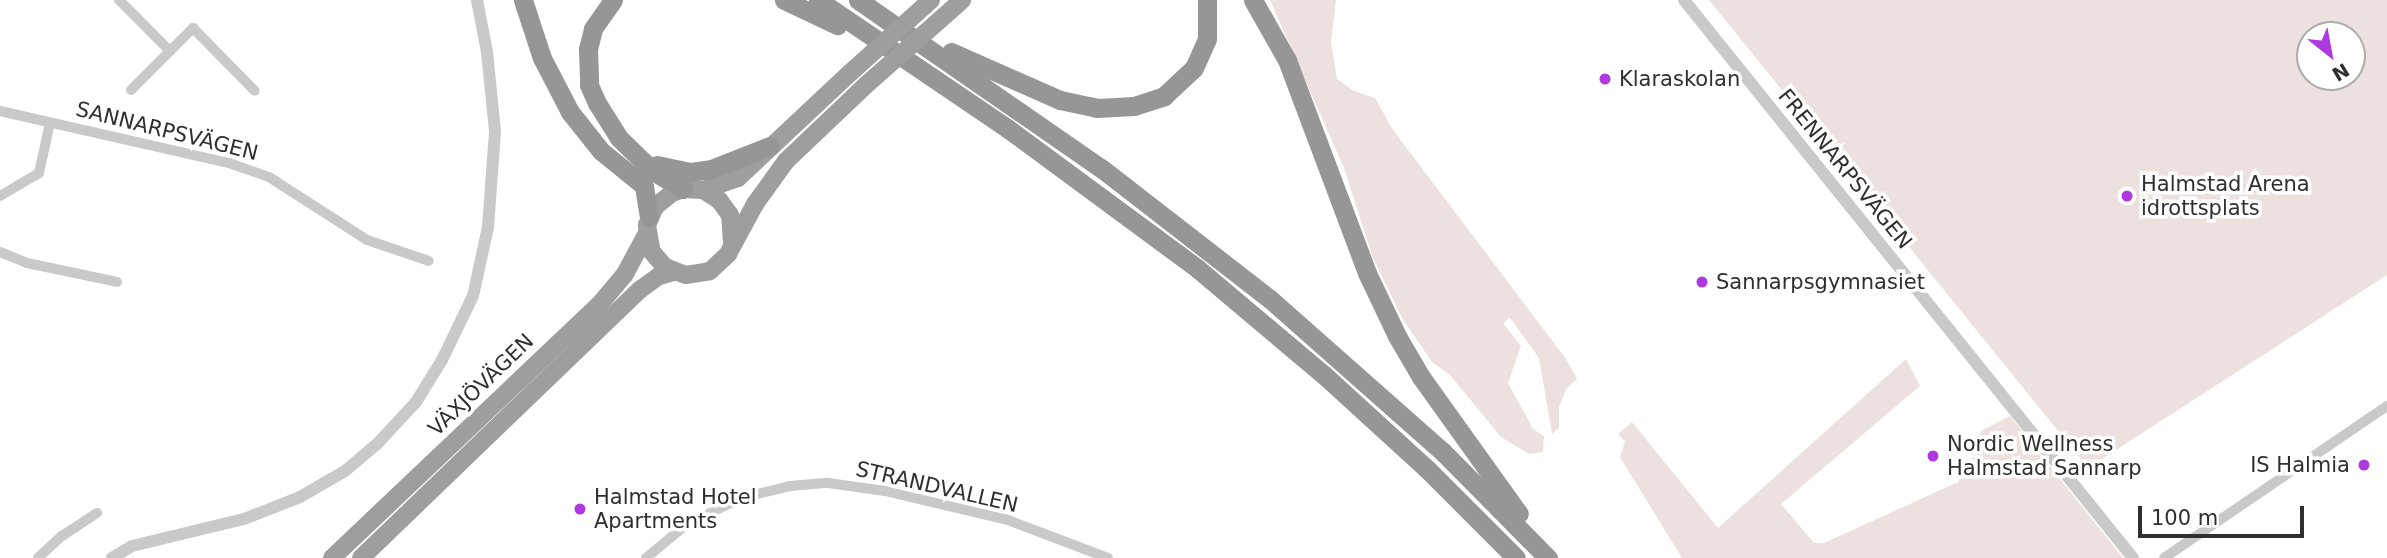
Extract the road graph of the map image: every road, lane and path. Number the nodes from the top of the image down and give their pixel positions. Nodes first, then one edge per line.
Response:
1 (119, 0) edge
2 (477, 0) edge
3 (523, 0) edge
4 (613, 0) edge
5 (784, 0) edge
6 (818, 0) edge
7 (858, 0) edge
8 (931, 0) edge
9 (1207, 0) edge
10 (1253, 0) edge
11 (1684, 0) edge
12 (956, 5) edge
13 (893, 25) junction
14 (891, 50) junction
15 (170, 51) junction
16 (131, 90) dead end
17 (255, 91) dead end
18 (0, 111) edge
19 (50, 123) junction
20 (769, 146) junction
21 (635, 154) junction
22 (682, 189) junction
23 (703, 190) junction
24 (0, 196) edge
25 (648, 225) junction
26 (732, 242) junction
27 (0, 251) edge
28 (429, 261) dead end
29 (674, 272) junction
30 (117, 282) dead end
31 (2387, 406) edge
32 (97, 513) dead end
33 (38, 558) edge
34 (113, 558) edge
35 (332, 558) edge
36 (361, 558) edge
37 (646, 558) edge
38 (1108, 558) edge
39 (1516, 558) edge
40 (1549, 558) edge
41 (2133, 558) edge
42 (2164, 558) edge

1 - 15 street
2 - 34 street
3 - 25 highway
4 - 21 highway
5 - 14 highway
6 - 14 highway
7 - 13 highway
8 - 20 highway, bridge
9 - 13 highway
10 - 40 highway
11 - 41 street, FRENNARPSVÄGEN
12 - 26 highway, VÄXJÖVÄGEN, bridge
13 - 40 highway
14 - 39 highway
15 - 16 street
15 - 17 street
18 - 19 street, SANNARPSVÄGEN
19 - 24 street
19 - 28 street, SANNARPSVÄGEN
20 - 21 highway
20 - 23 highway
21 - 22 highway
22 - 23 highway
22 - 25 highway, VÄXJÖVÄGEN
23 - 26 highway
25 - 29 highway
25 - 35 highway, VÄXJÖVÄGEN
26 - 29 highway, VÄXJÖVÄGEN
27 - 30 street
29 - 36 highway, VÄXJÖVÄGEN
31 - 42 street
32 - 33 street
37 - 38 street, STRANDVALLEN

